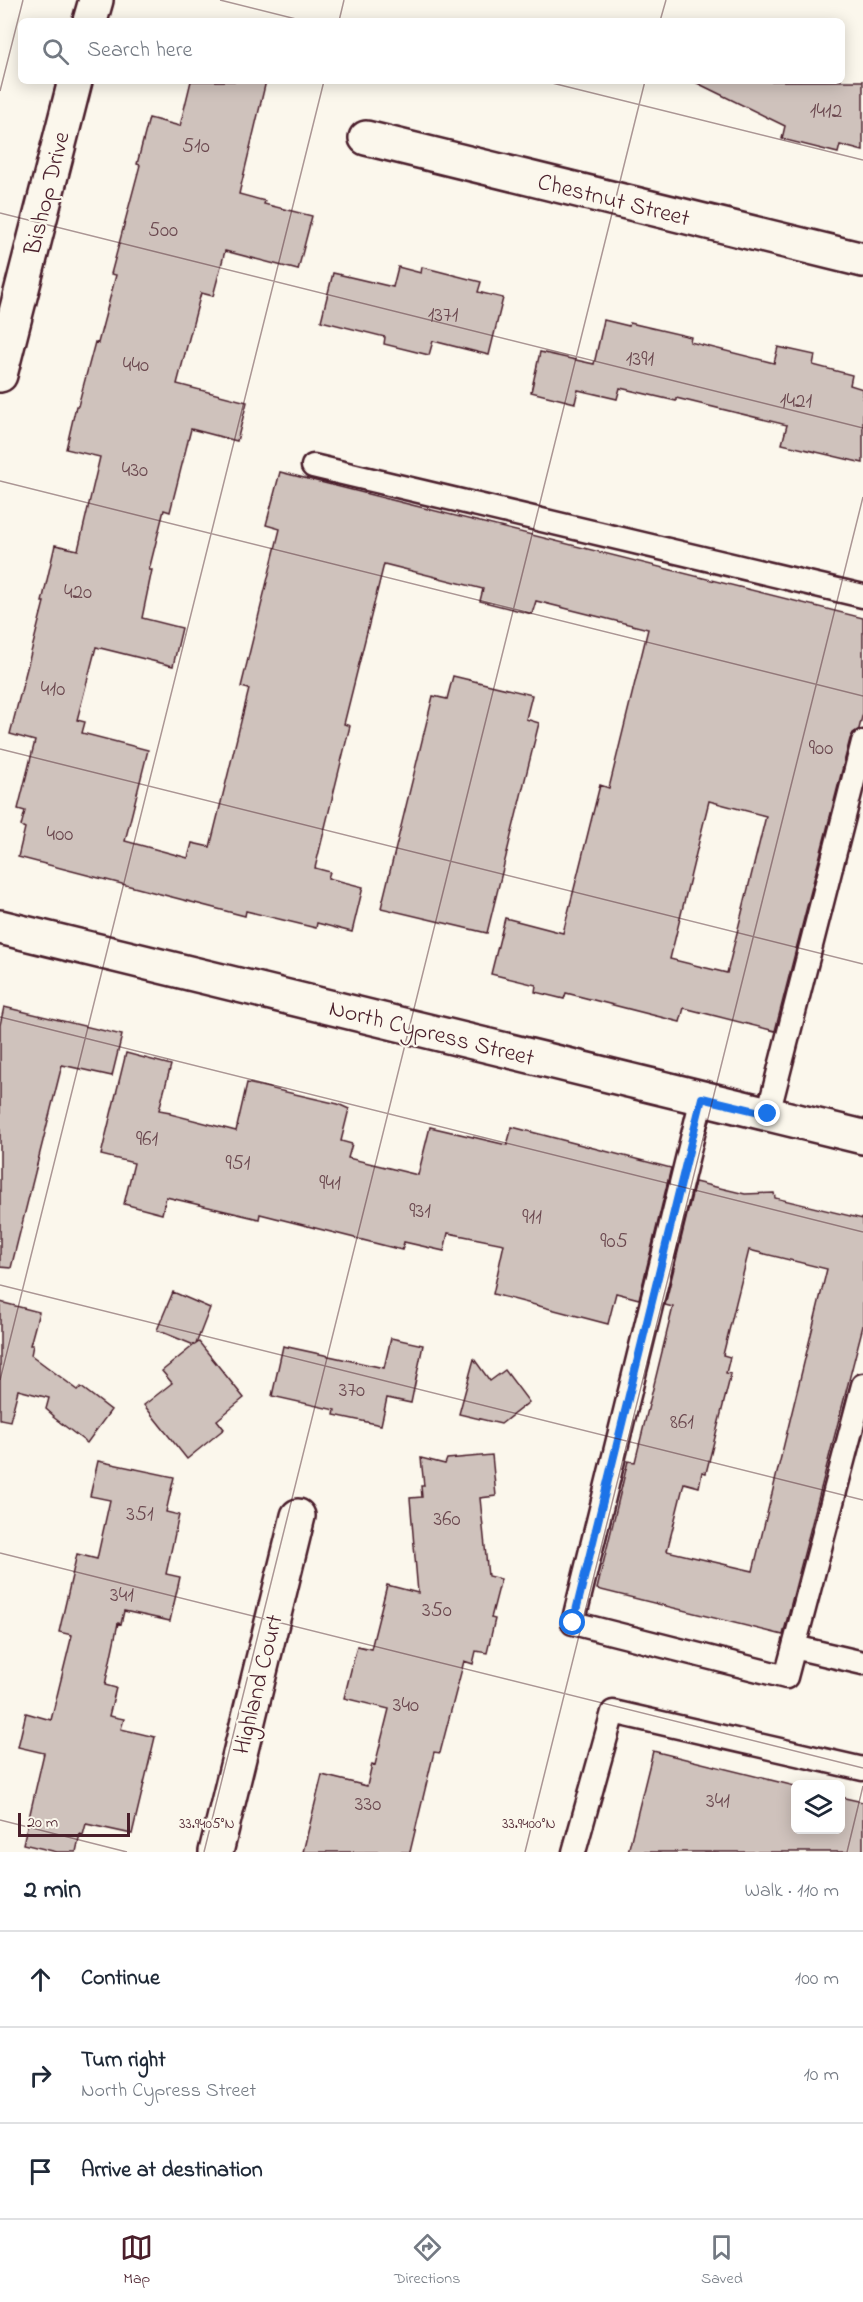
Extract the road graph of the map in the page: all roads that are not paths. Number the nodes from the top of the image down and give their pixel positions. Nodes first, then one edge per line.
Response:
1 (96, 0) edge
2 (91, 18) edge
3 (74, 84) edge
4 (366, 138) dead end
5 (863, 260) edge
6 (0, 375) edge
7 (314, 466) dead end
8 (863, 596) edge
9 (863, 742) edge
10 (0, 927) edge
11 (702, 1098) junction
12 (768, 1114) junction
13 (863, 1137) edge
14 (863, 1385) edge
15 (298, 1516) dead end
16 (794, 1647) junction
17 (863, 1663) edge
18 (863, 1769) edge
19 (216, 1852) edge
20 (574, 1852) edge

1 - 2 street
3 - 6 street, Bishop Drive
4 - 5 street, Chestnut Street
7 - 8 lane
9 - 12 lane
10 - 11 street, North Cypress Street
11 - 12 street, North Cypress Street
11 - 16 lane
12 - 13 street, North Cypress Street
14 - 16 lane
15 - 19 street, Highland Court
16 - 17 lane
18 - 20 lane

